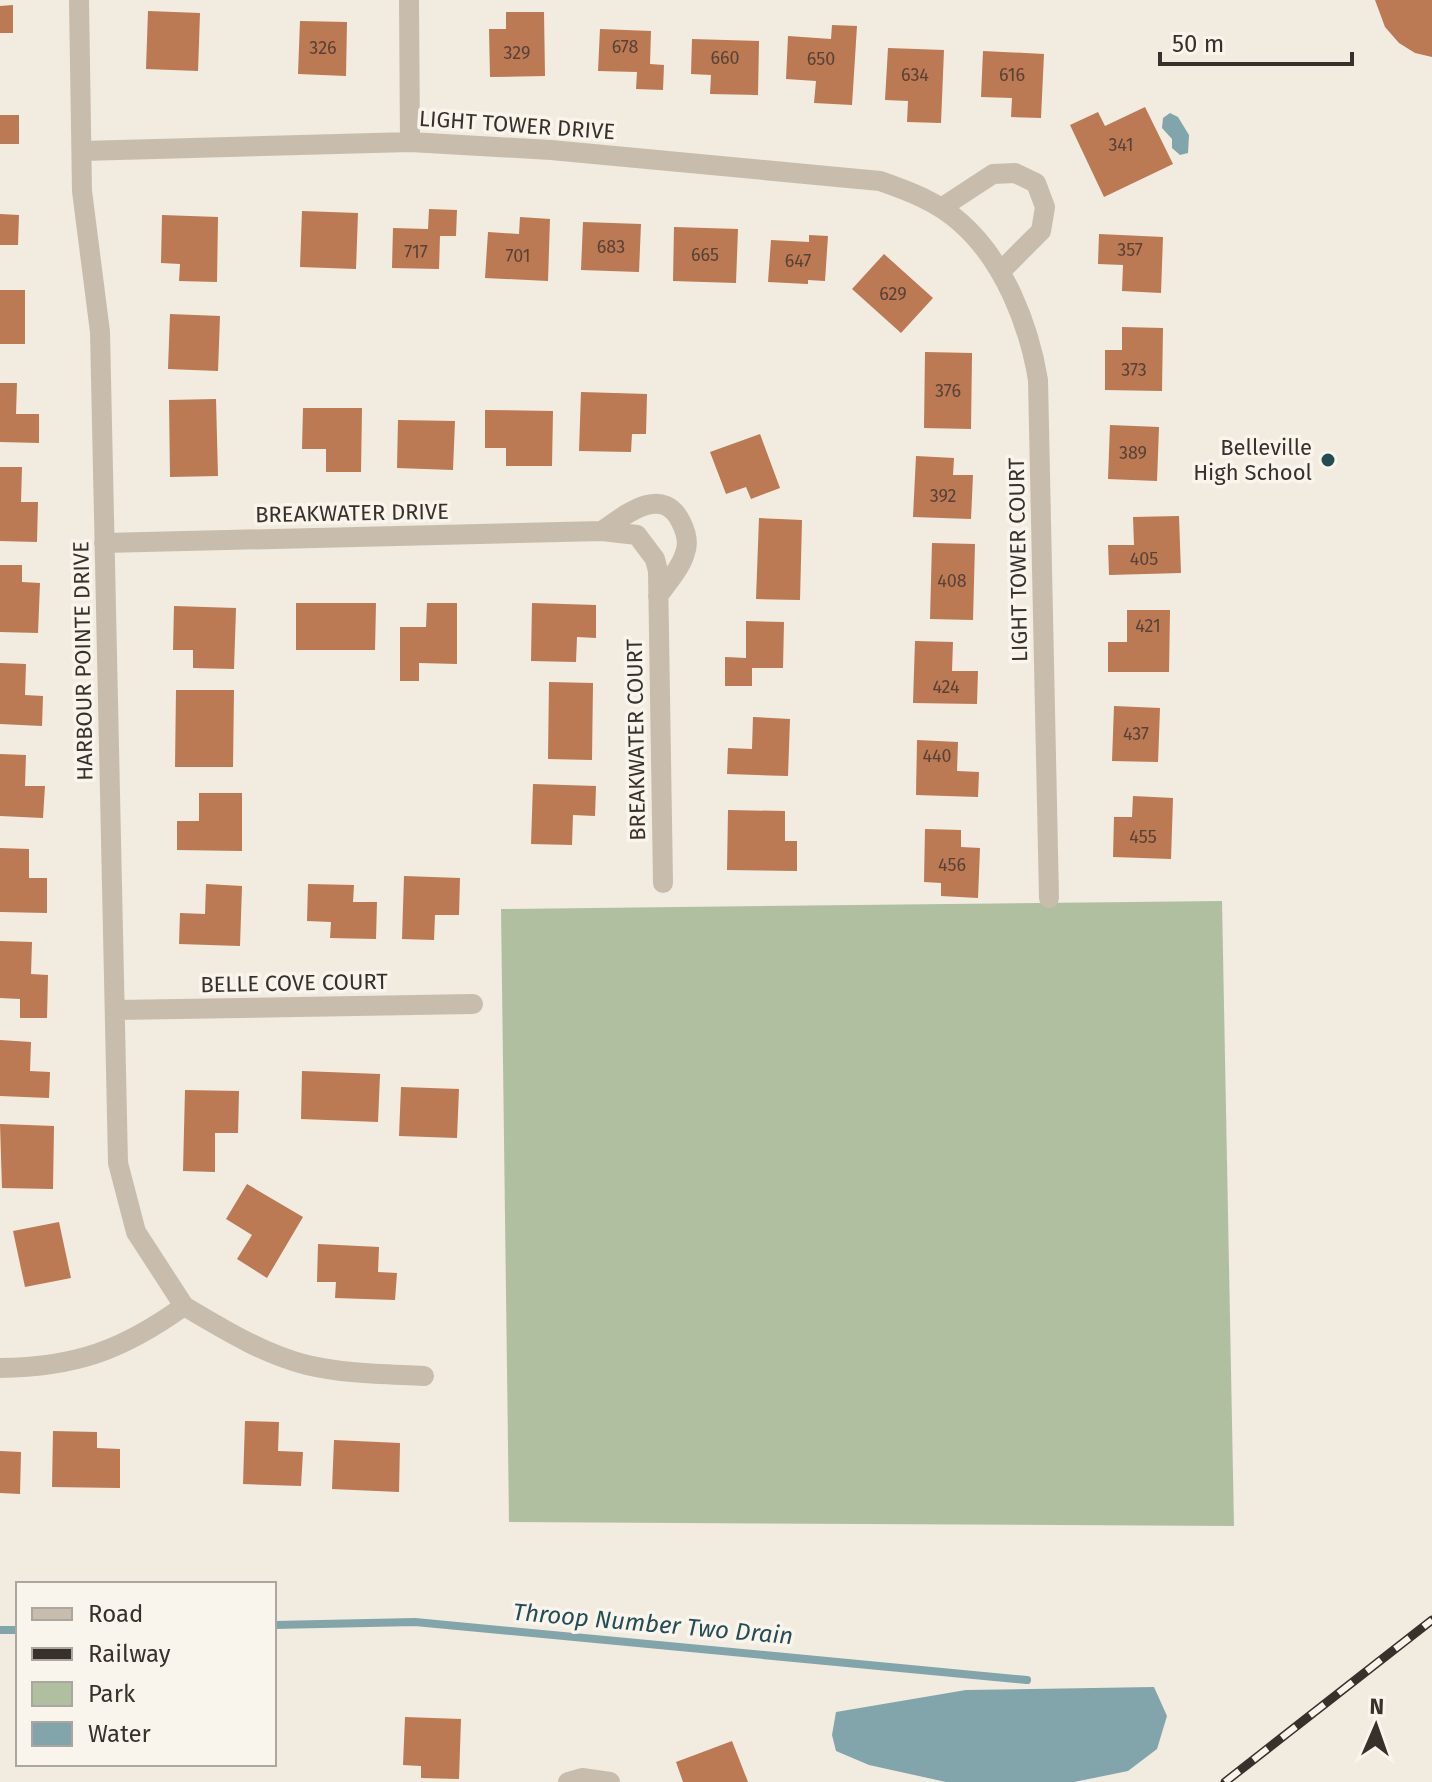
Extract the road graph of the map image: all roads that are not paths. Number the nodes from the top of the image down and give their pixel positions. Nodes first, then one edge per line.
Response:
1 (79, 0) edge
2 (409, 0) edge
3 (410, 142) junction
4 (82, 151) junction
5 (941, 208) junction
6 (974, 237) joint
7 (1000, 272) junction
8 (602, 531) junction
9 (104, 543) junction
10 (658, 596) junction
11 (663, 883) dead end
12 (1049, 898) dead end
13 (473, 1004) dead end
14 (116, 1010) junction
15 (184, 1306) junction
16 (0, 1368) edge
17 (424, 1376) dead end
18 (568, 1782) edge
19 (610, 1782) edge

1 - 4 street, HARBOUR POINTE DRIVE
2 - 3 street
3 - 4 street, LIGHT TOWER DRIVE
3 - 5 street, LIGHT TOWER DRIVE
4 - 9 street, HARBOUR POINTE DRIVE
5 - 6 street, LIGHT TOWER DRIVE
5 - 7 street
6 - 7 street, LIGHT TOWER COURT
7 - 12 street, LIGHT TOWER COURT
8 - 9 street, BREAKWATER DRIVE
8 - 10 street, BREAKWATER COURT
8 - 10 street
9 - 14 street, HARBOUR POINTE DRIVE
10 - 11 street, BREAKWATER COURT
13 - 14 street, BELLE COVE COURT
14 - 15 street, HARBOUR POINTE DRIVE
15 - 16 street
15 - 17 street
18 - 19 street

